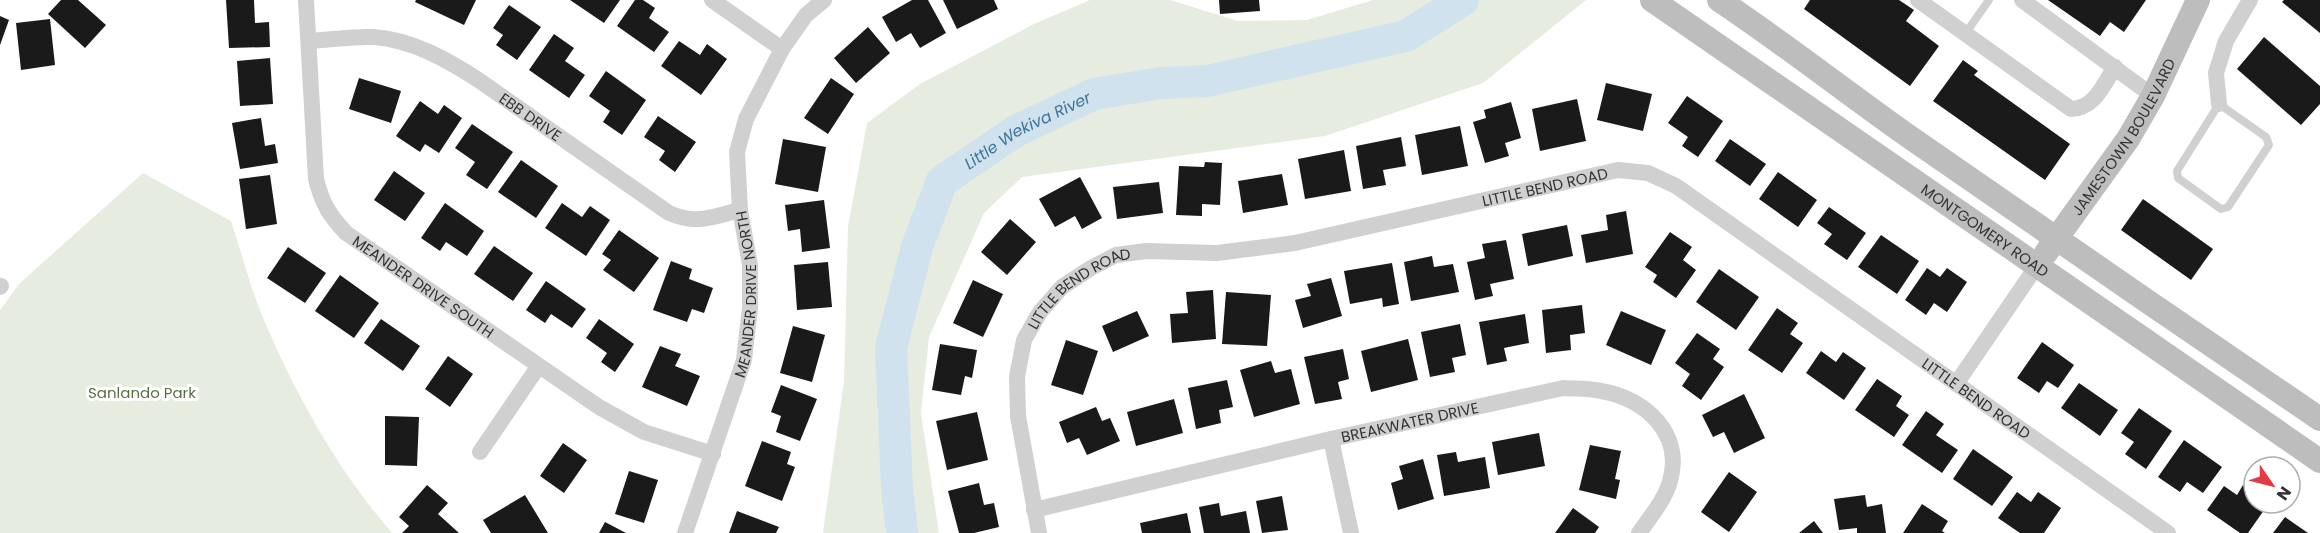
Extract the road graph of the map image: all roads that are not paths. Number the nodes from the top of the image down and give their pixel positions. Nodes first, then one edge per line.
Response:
1 (306, 0) edge
2 (712, 0) edge
3 (824, 0) edge
4 (1652, 0) edge
5 (1719, 0) edge
6 (1918, 0) edge
7 (1989, 0) edge
8 (2022, 0) edge
9 (2198, 0) edge
10 (2250, 0) edge
11 (1965, 34) junction
12 (309, 40) junction
13 (782, 49) junction
14 (2115, 68) junction
15 (2153, 96) junction
16 (2219, 104) junction
17 (740, 210) junction
18 (2056, 240) junction
19 (2036, 267) junction
20 (537, 367) junction
21 (1956, 384) junction
22 (2316, 413) edge
23 (1331, 439) junction
24 (480, 452) dead end
25 (713, 454) junction
26 (2320, 461) edge
27 (1034, 510) junction
28 (685, 533) edge
29 (1039, 533) edge
30 (1352, 533) edge
31 (1639, 533) edge
32 (2168, 533) edge

1 - 12 street, MEANDER DRIVE SOUTH
2 - 13 street
3 - 13 street, MEANDER DRIVE NORTH
4 - 19 main road, MONTGOMERY ROAD
5 - 18 main road
6 - 11 street
7 - 11 lane
8 - 14 street
9 - 15 main road, JAMESTOWN BOULEVARD
10 - 16 street
11 - 14 street
12 - 17 street, EBB DRIVE
12 - 20 street, MEANDER DRIVE SOUTH
13 - 17 street, MEANDER DRIVE NORTH
14 - 15 street
15 - 18 main road, JAMESTOWN BOULEVARD
16 - 16 lane
17 - 25 street, MEANDER DRIVE NORTH
18 - 19 main road, JAMESTOWN BOULEVARD
18 - 22 main road
19 - 21 street
19 - 26 main road, MONTGOMERY ROAD
20 - 24 street
20 - 25 street, MEANDER DRIVE SOUTH
21 - 27 street, LITTLE BEND ROAD
21 - 32 street, LITTLE BEND ROAD
23 - 27 street, BREAKWATER DRIVE
23 - 30 street
23 - 31 street, BREAKWATER DRIVE
25 - 28 street, MEANDER DRIVE NORTH
27 - 29 street, LITTLE BEND ROAD

